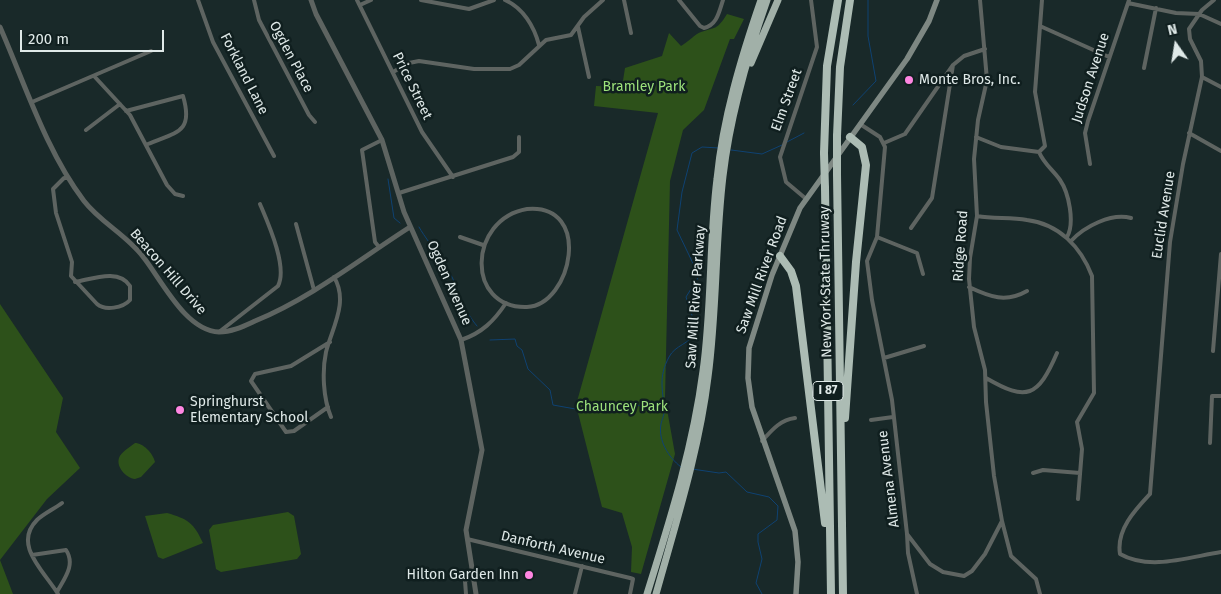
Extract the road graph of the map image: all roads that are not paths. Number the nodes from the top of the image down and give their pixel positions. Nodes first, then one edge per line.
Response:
1 (198, 0) edge
2 (254, 0) edge
3 (311, 0) edge
4 (357, 0) edge
5 (371, 0) edge
6 (421, 0) edge
7 (494, 0) edge
8 (506, 0) edge
9 (603, 0) edge
10 (624, 0) edge
11 (679, 0) edge
12 (723, 0) edge
13 (761, 0) edge
14 (767, 0) edge
15 (778, 0) edge
16 (811, 0) edge
17 (838, 0) edge
18 (850, 0) edge
19 (937, 0) edge
20 (980, 0) edge
21 (1042, 0) edge
22 (1214, 0) edge
23 (1128, 1) edge
24 (360, 5) junction
25 (1156, 8) junction
26 (1199, 14) junction
27 (1221, 24) edge
28 (1040, 26) junction
29 (0, 27) edge
30 (578, 27) junction
31 (631, 33) dead end
32 (539, 45) junction
33 (985, 50) junction
34 (150, 51) dead end
35 (1109, 57) junction
36 (953, 65) junction
37 (1144, 68) dead end
38 (392, 72) junction
39 (94, 76) junction
40 (589, 77) dead end
41 (1202, 77) junction
42 (1221, 88) edge
43 (737, 98) junction
44 (32, 102) junction
45 (120, 104) junction
46 (126, 111) junction
47 (315, 122) dead end
48 (860, 124) junction
49 (86, 130) dead end
50 (1189, 133) junction
51 (976, 136) junction
52 (519, 137) dead end
53 (850, 137) junction
54 (382, 140) junction
55 (725, 141) junction
56 (884, 143) junction
57 (148, 144) junction
58 (1221, 151) edge
59 (1039, 152) junction
60 (274, 156) dead end
61 (1090, 164) dead end
62 (453, 177) junction
63 (68, 178) junction
64 (399, 193) junction
65 (183, 196) dead end
66 (805, 198) junction
67 (260, 204) dead end
68 (977, 216) junction
69 (1130, 218) dead end
70 (296, 224) dead end
71 (410, 227) junction
72 (911, 228) dead end
73 (877, 236) junction
74 (460, 237) dead end
75 (1069, 239) junction
76 (483, 245) junction
77 (379, 247) junction
78 (1221, 254) edge
79 (780, 256) junction
80 (923, 274) dead end
81 (334, 277) junction
82 (75, 282) junction
83 (969, 288) junction
84 (314, 290) junction
85 (1027, 291) dead end
86 (506, 303) junction
87 (219, 332) junction
88 (461, 340) junction
89 (330, 342) junction
90 (924, 346) dead end
91 (1213, 351) dead end
92 (1057, 353) dead end
93 (884, 358) junction
94 (986, 378) junction
95 (1221, 396) edge
96 (328, 407) junction
97 (331, 417) dead end
98 (893, 417) junction
99 (794, 418) dead end
100 (871, 420) dead end
101 (762, 441) junction
102 (1210, 442) dead end
103 (841, 460) junction
104 (1080, 472) junction
105 (1033, 473) dead end
106 (687, 475) junction
107 (1078, 498) dead end
108 (62, 503) dead end
109 (1002, 521) junction
110 (907, 534) junction
111 (467, 539) junction
112 (1221, 552) edge
113 (32, 555) junction
114 (582, 566) junction
115 (830, 572) junction
116 (473, 576) junction
117 (57, 593) edge
118 (466, 594) edge
119 (476, 594) edge
120 (575, 594) edge
121 (630, 594) edge
122 (647, 594) edge
123 (656, 594) edge
124 (796, 594) edge
125 (831, 594) edge
126 (843, 594) edge
127 (917, 594) edge
128 (1040, 594) edge

1 - 60 street, Forkland Lane
2 - 47 street, Ogden Place
3 - 54 street, Ogden Avenue
4 - 24 street, Price Street
5 - 24 street
6 - 7 street
8 - 32 street
9 - 30 street
10 - 31 street
11 - 12 street
13 - 55 highway, Saw Mill River Parkway
14 - 43 highway, Saw Mill River Parkway
15 - 43 highway
16 - 66 street, Elm Street
17 - 115 highway, New York State Thruway / I 87, bridge
18 - 103 highway, New York State Thruway / I 87, bridge
19 - 48 main road, Saw Mill River Road
20 - 33 street, Ridge Road
21 - 28 street
22 - 26 street, Euclid Avenue
23 - 25 street
23 - 35 street, Judson Avenue
24 - 38 street, Price Street
25 - 26 street
25 - 37 street
26 - 27 street
26 - 41 street, Euclid Avenue
28 - 35 street
28 - 59 street
29 - 44 street, Beacon Hill Drive
30 - 32 street
30 - 40 street
32 - 38 street
33 - 36 street
33 - 51 street, Ridge Road
34 - 39 street
35 - 61 street, Judson Avenue
36 - 56 street
36 - 72 street
38 - 62 street, Price Street
39 - 44 street
39 - 45 street
41 - 42 street
41 - 50 street, Euclid Avenue
43 - 55 highway, Saw Mill River Parkway
44 - 63 street, Beacon Hill Drive
45 - 46 street
45 - 49 street
46 - 57 street
46 - 57 street
48 - 53 main road, Saw Mill River Road
48 - 56 street
50 - 58 street
50 - 112 street, Euclid Avenue
51 - 59 street
51 - 68 street, Ridge Road
52 - 62 street
53 - 66 main road, Saw Mill River Road
53 - 103 highway
54 - 64 street, Ogden Avenue
54 - 77 street
55 - 106 highway, Saw Mill River Parkway
56 - 73 street, Almena Avenue
57 - 65 street
59 - 75 street
62 - 64 street
63 - 82 street
63 - 87 street, Beacon Hill Drive
64 - 71 street, Ogden Avenue
66 - 79 main road, Saw Mill River Road
67 - 87 street
68 - 75 street
68 - 83 street, Ridge Road
69 - 75 street
70 - 84 street
71 - 77 street
71 - 88 street, Ogden Avenue
73 - 80 street
73 - 93 street, Almena Avenue
74 - 76 street
75 - 104 street
76 - 86 street
76 - 86 street
77 - 81 street
78 - 91 street
79 - 101 main road, Saw Mill River Road
79 - 115 highway
81 - 84 street
81 - 89 street
82 - 82 street
83 - 85 street
83 - 94 street, Ridge Road
84 - 87 street
86 - 88 street
88 - 111 street, Ogden Avenue
89 - 96 street
89 - 96 street
90 - 93 street
92 - 94 street
93 - 98 street, Almena Avenue
94 - 109 street, Ridge Road
95 - 102 street
96 - 97 street
98 - 100 street
98 - 110 street, Almena Avenue
99 - 101 street
101 - 124 main road, Saw Mill River Road
103 - 126 highway, New York State Thruway / I 87
104 - 105 street
104 - 107 street
106 - 122 highway, Saw Mill River Parkway
106 - 123 highway, Saw Mill River Parkway
108 - 113 street
109 - 110 street
109 - 128 street, Ridge Road
110 - 127 street, Almena Avenue
111 - 114 street, Danforth Avenue
111 - 116 street, Ogden Avenue
113 - 117 street
113 - 117 street
114 - 120 street
114 - 121 street, Danforth Avenue
115 - 125 highway, New York State Thruway / I 87
116 - 118 street
116 - 119 street, Ogden Avenue

